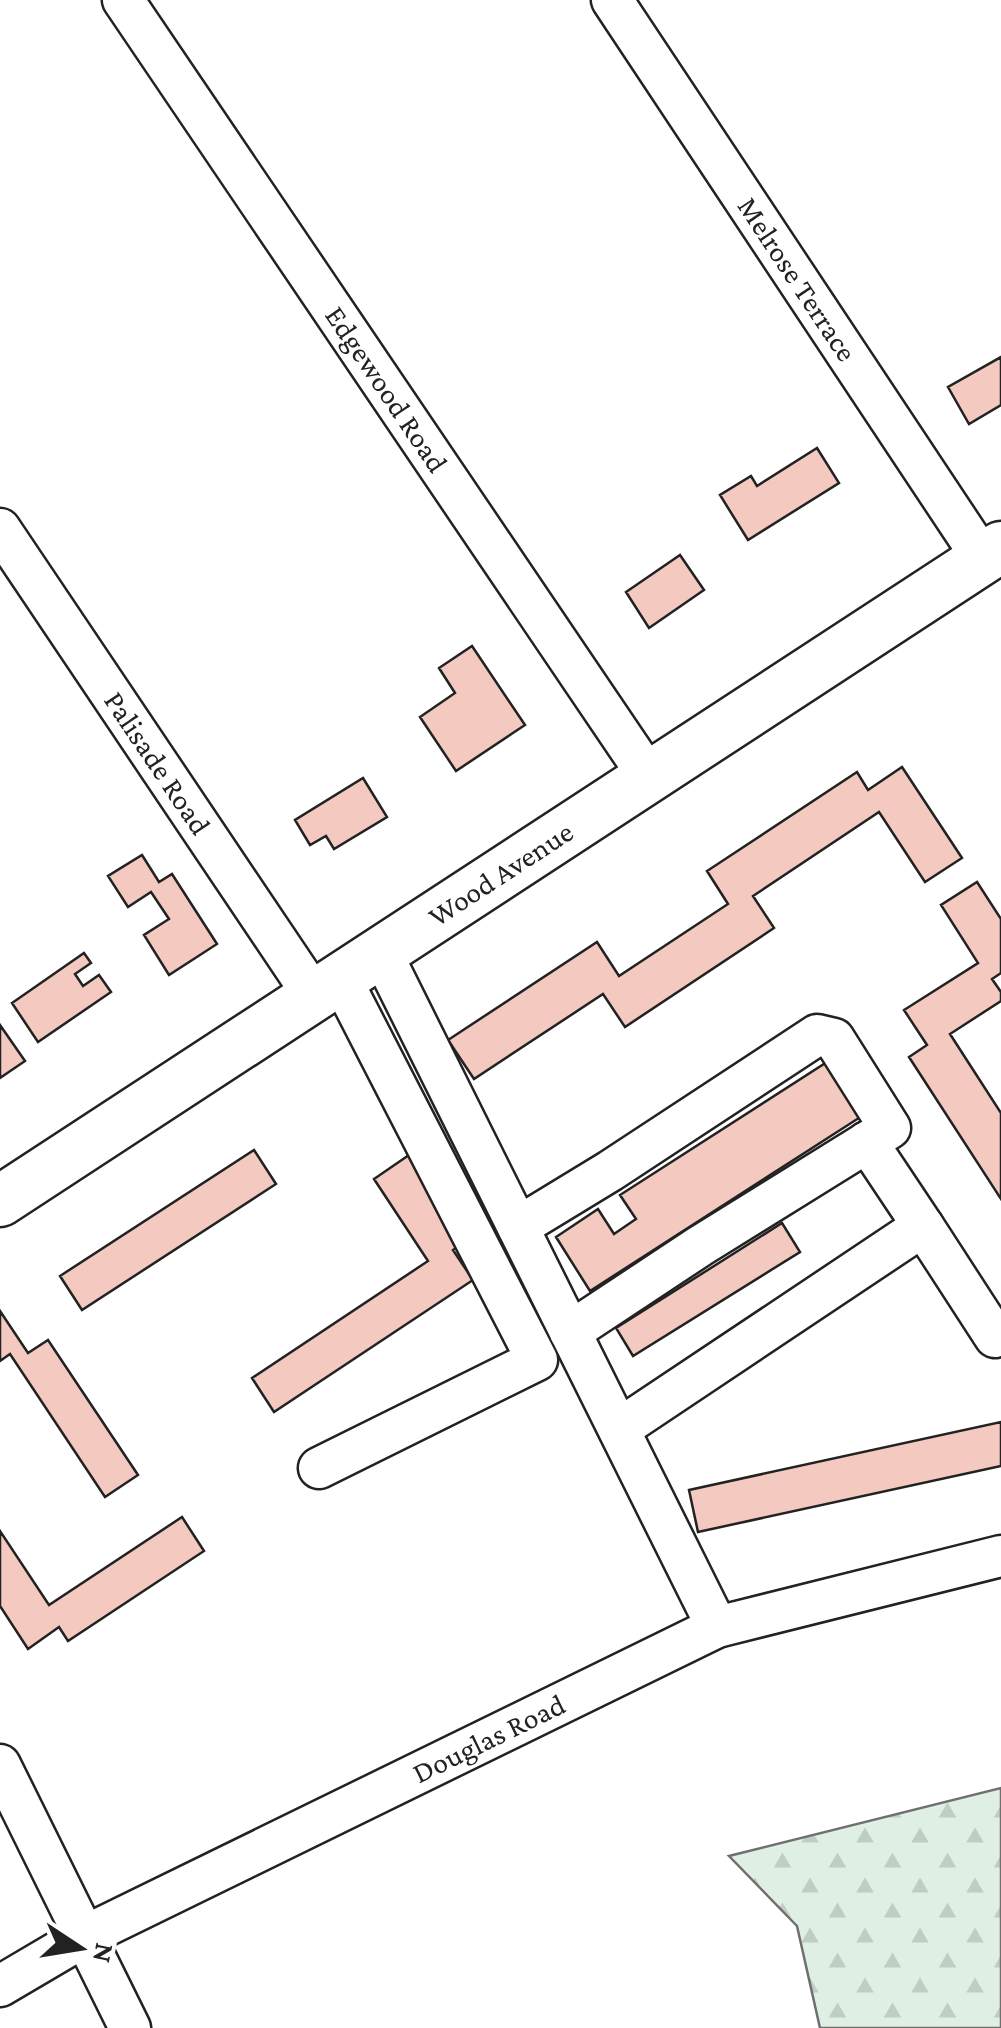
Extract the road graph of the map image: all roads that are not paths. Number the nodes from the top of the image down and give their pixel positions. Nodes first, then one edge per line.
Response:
1 (124, 0) edge
2 (612, 0) edge
3 (0, 529) edge
4 (992, 553) edge
5 (648, 777) junction
6 (345, 976) junction
7 (867, 1142) junction
8 (0, 1202) edge
9 (923, 1226) junction
10 (518, 1227) junction
11 (570, 1332) junction
12 (995, 1337) dead end
13 (619, 1429) junction
14 (319, 1468) dead end
15 (1001, 1556) edge
16 (717, 1626) junction
17 (0, 1765) edge
18 (86, 1936) junction
19 (0, 1986) edge
20 (130, 2028) edge

1 - 5 street, Edgewood Road
2 - 4 street, Melrose Terrace
3 - 6 street, Palisade Road
4 - 5 main road, Wood Avenue
5 - 6 main road, Wood Avenue
6 - 8 main road, Wood Avenue
6 - 10 street
6 - 14 street
7 - 9 street
7 - 10 street
7 - 11 street
9 - 12 street
9 - 13 street
10 - 11 street
11 - 13 street
13 - 16 street
15 - 16 street, Douglas Road
16 - 18 street, Douglas Road
17 - 18 street
18 - 19 street, Douglas Road
18 - 20 street

